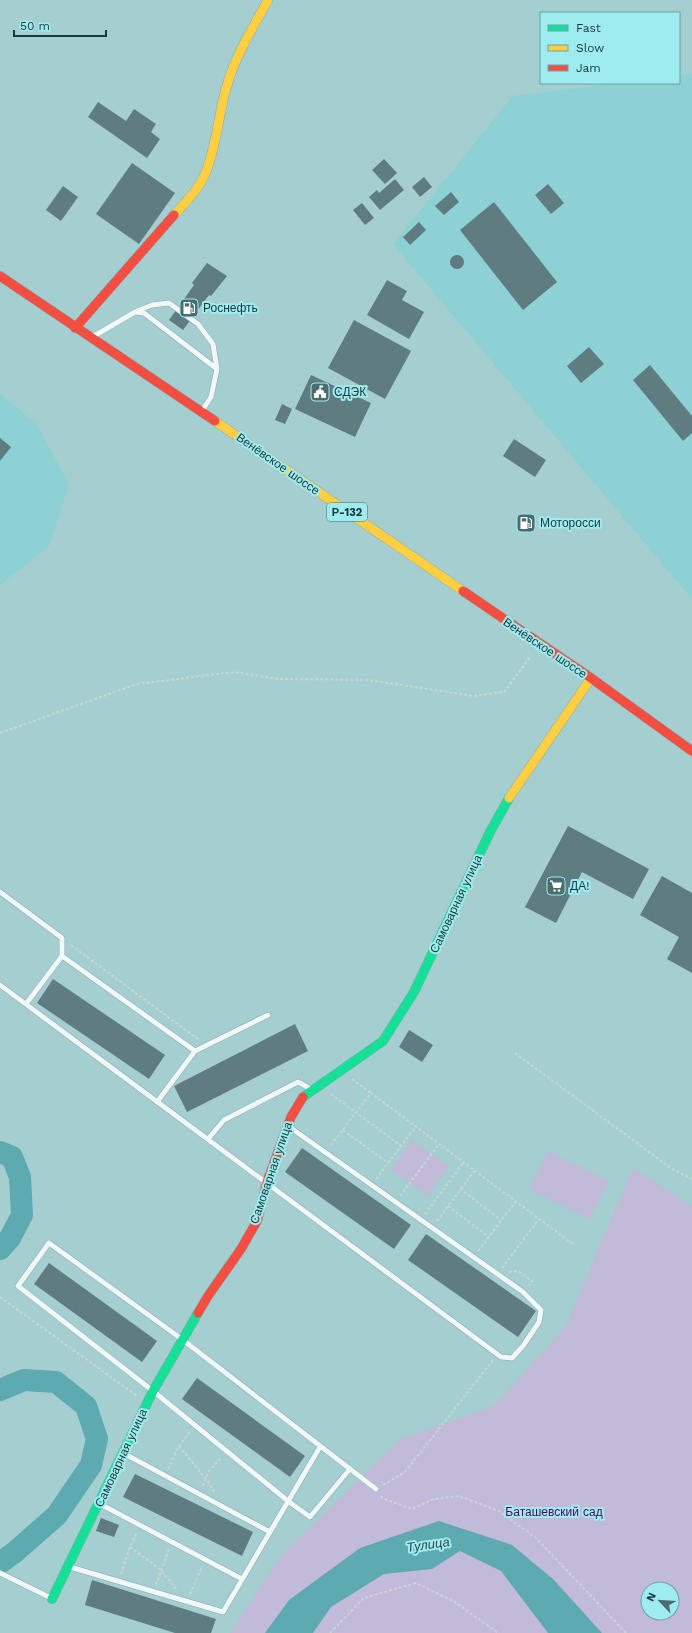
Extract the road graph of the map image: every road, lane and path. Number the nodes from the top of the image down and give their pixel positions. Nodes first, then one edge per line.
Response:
1 (268, 0) edge
2 (0, 276) edge
3 (135, 312) junction
4 (75, 328) junction
5 (90, 338) junction
6 (217, 368) junction
7 (202, 412) junction
8 (538, 644) junction
9 (591, 678) junction
10 (0, 733) edge
11 (692, 752) edge
12 (0, 892) edge
13 (62, 938) junction
14 (62, 956) junction
15 (0, 985) edge
16 (26, 1004) junction
17 (268, 1015) dead end
18 (206, 1045) junction
19 (195, 1051) junction
20 (515, 1053) dead end
21 (341, 1071) junction
22 (316, 1088) junction
23 (370, 1092) junction
24 (157, 1102) junction
25 (356, 1113) junction
26 (287, 1126) junction
27 (416, 1126) junction
28 (342, 1130) junction
29 (208, 1139) junction
30 (439, 1144) junction
31 (401, 1146) junction
32 (326, 1153) junction
33 (464, 1162) junction
34 (388, 1163) junction
35 (475, 1170) junction
36 (692, 1179) edge
37 (266, 1182) junction
38 (372, 1185) junction
39 (460, 1189) junction
40 (516, 1201) junction
41 (395, 1202) junction
42 (448, 1206) junction
43 (539, 1218) junction
44 (421, 1220) junction
45 (502, 1220) junction
46 (432, 1228) junction
47 (489, 1237) junction
48 (573, 1244) dead end
49 (474, 1257) junction
50 (498, 1274) junction
51 (0, 1297) edge
52 (183, 1340) junction
53 (498, 1354) junction
54 (153, 1391) junction
55 (147, 1403) junction
56 (195, 1425) junction
57 (179, 1446) junction
58 (320, 1447) junction
59 (227, 1451) junction
60 (124, 1453) junction
61 (349, 1470) junction
62 (164, 1475) junction
63 (206, 1479) junction
64 (376, 1489) junction
65 (200, 1494) junction
66 (288, 1501) junction
67 (100, 1504) junction
68 (224, 1508) junction
69 (140, 1525) junction
70 (270, 1532) junction
71 (172, 1542) junction
72 (130, 1547) junction
73 (205, 1559) junction
74 (68, 1566) junction
75 (160, 1569) junction
76 (0, 1573) edge
77 (242, 1579) junction
78 (118, 1581) junction
79 (154, 1592) junction
80 (52, 1598) joint
81 (187, 1601) junction
82 (330, 1633) edge
83 (498, 1633) edge
84 (626, 1633) edge

1 - 4 street
2 - 4 street, Венёвское шоссе / Р-132
3 - 5 lane
3 - 6 lane
3 - 6 lane
4 - 5 street, Венёвское шоссе / Р-132
5 - 7 street, Венёвское шоссе / Р-132
6 - 7 lane
7 - 8 street, Венёвское шоссе / Р-132
8 - 9 street, Венёвское шоссе / Р-132
8 - 10 path
9 - 11 street, Венёвское шоссе / Р-132
9 - 21 street, Самоварная улица
12 - 13 lane
13 - 14 lane
13 - 18 path
14 - 16 lane
14 - 19 lane
15 - 16 lane
16 - 24 lane
17 - 18 lane
18 - 19 lane
19 - 24 lane
20 - 36 path
21 - 22 street, Самоварная улица
21 - 23 path
22 - 25 path
22 - 26 street, Самоварная улица
22 - 29 lane
23 - 25 path
23 - 27 path
24 - 29 lane
25 - 28 path
25 - 31 path
26 - 32 lane
26 - 37 street, Самоварная улица
27 - 30 path
27 - 31 path
28 - 32 path
28 - 34 path
29 - 37 lane
30 - 33 path
30 - 41 path
31 - 34 path
32 - 38 lane
33 - 35 path
33 - 44 path
34 - 38 path
35 - 39 path
35 - 40 path
37 - 52 street, Самоварная улица
37 - 53 lane
38 - 41 lane
39 - 42 path
39 - 45 path
40 - 43 path
40 - 45 path
41 - 44 lane
42 - 46 path
42 - 47 path
43 - 48 path
43 - 50 path
44 - 46 lane
45 - 47 path
46 - 49 lane
47 - 49 path
49 - 50 lane
50 - 53 lane
51 - 55 path
52 - 54 street, Самоварная улица
52 - 54 lane
52 - 58 lane
53 - 64 path
54 - 55 street, Самоварная улица
54 - 56 lane
55 - 60 street, Самоварная улица
56 - 57 path
56 - 59 lane
57 - 62 path
57 - 63 path
58 - 61 lane
58 - 66 lane
59 - 63 path
59 - 66 lane
60 - 62 lane
60 - 67 street, Самоварная улица
61 - 64 lane
61 - 66 lane
62 - 65 lane
63 - 65 path
63 - 68 path
64 - 84 path
65 - 68 lane
66 - 70 lane
67 - 69 lane
67 - 74 street, Самоварная улица
68 - 70 lane
69 - 71 lane
69 - 72 path
70 - 77 lane
71 - 73 lane
71 - 75 path
72 - 75 path
72 - 78 path
73 - 77 lane
73 - 81 path
74 - 78 lane
74 - 80 street, Самоварная улица
75 - 79 path
75 - 81 path
76 - 80 lane
77 - 81 lane
78 - 79 lane
79 - 81 lane
82 - 83 path

